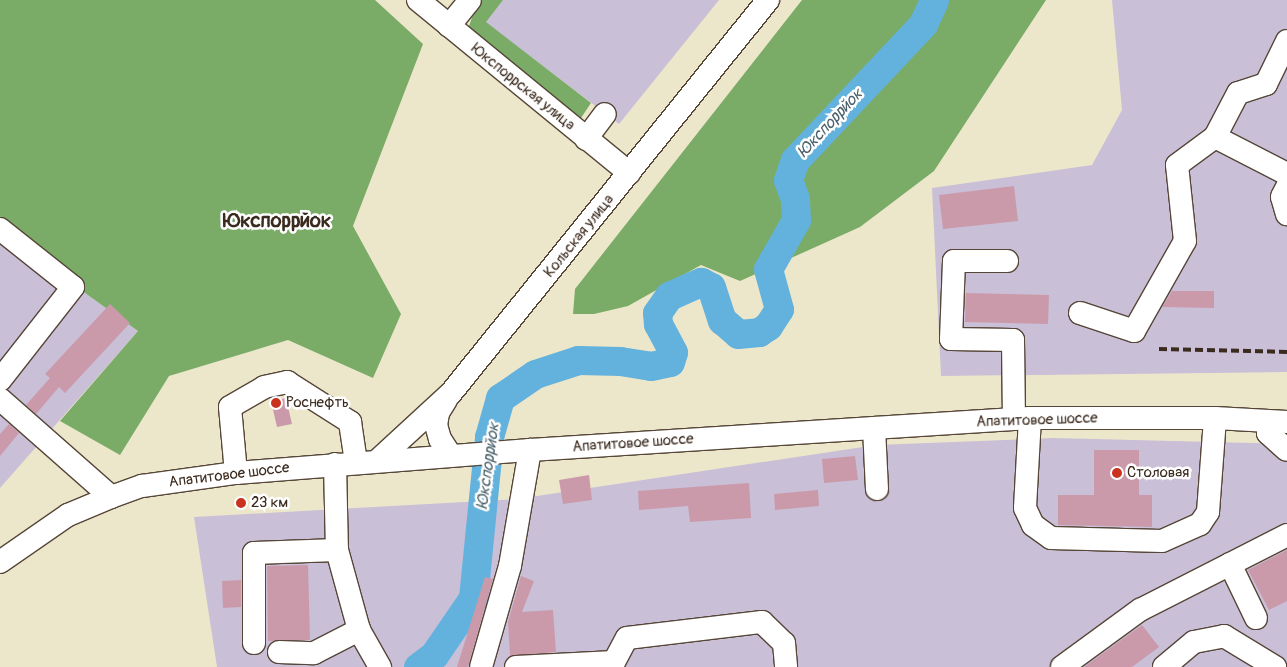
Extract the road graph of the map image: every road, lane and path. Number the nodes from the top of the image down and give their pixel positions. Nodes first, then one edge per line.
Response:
1 (418, 0) edge
2 (470, 0) edge
3 (768, 0) edge
4 (449, 26) junction
5 (1287, 41) edge
6 (606, 114) dead end
7 (1215, 137) junction
8 (586, 139) junction
9 (629, 174) junction
10 (1287, 174) edge
11 (1287, 187) edge
12 (1287, 214) edge
13 (0, 228) edge
14 (1007, 261) dead end
15 (1080, 313) dead end
16 (0, 380) edge
17 (451, 393) junction
18 (0, 399) edge
19 (1022, 418) junction
20 (1215, 418) junction
21 (1278, 422) edge
22 (874, 428) junction
23 (530, 450) junction
24 (1287, 450) edge
25 (459, 456) junction
26 (356, 462) junction
27 (236, 473) junction
28 (877, 489) dead end
29 (111, 497) junction
30 (1287, 535) edge
31 (337, 550) junction
32 (0, 562) edge
33 (1230, 564) junction
34 (1256, 618) dead end
35 (360, 632) junction
36 (254, 643) dead end
37 (279, 652) dead end
38 (489, 665) edge
39 (380, 667) edge
40 (516, 667) edge
41 (786, 667) edge
42 (1062, 667) edge
43 (1164, 667) edge
44 (1274, 667) edge

1 - 4 street, Юкспоррская улица
2 - 4 street
3 - 9 street, Кольская улица
4 - 8 street, Юкспоррская улица
5 - 7 street
6 - 8 street
7 - 10 street
7 - 15 street
8 - 9 street, Юкспоррская улица
9 - 17 street, Кольская улица
11 - 12 street
13 - 16 street
14 - 19 street
17 - 25 street
17 - 26 street, Кольская улица
18 - 29 street
19 - 20 street, Апатитовое шоссе
19 - 20 street
19 - 22 street, Апатитовое шоссе
20 - 21 street, Апатитовое шоссе
21 - 24 street
22 - 23 street, Апатитовое шоссе
22 - 28 street
23 - 25 street, Апатитовое шоссе
23 - 38 street
25 - 26 street, Апатитовое шоссе
26 - 27 street, Апатитовое шоссе
26 - 27 street
26 - 31 street
27 - 29 street, Апатитовое шоссе
29 - 32 street, Апатитовое шоссе
30 - 33 street
31 - 35 street
31 - 36 street
33 - 34 street
33 - 42 street
35 - 37 street
35 - 39 street
40 - 41 street
43 - 44 street

